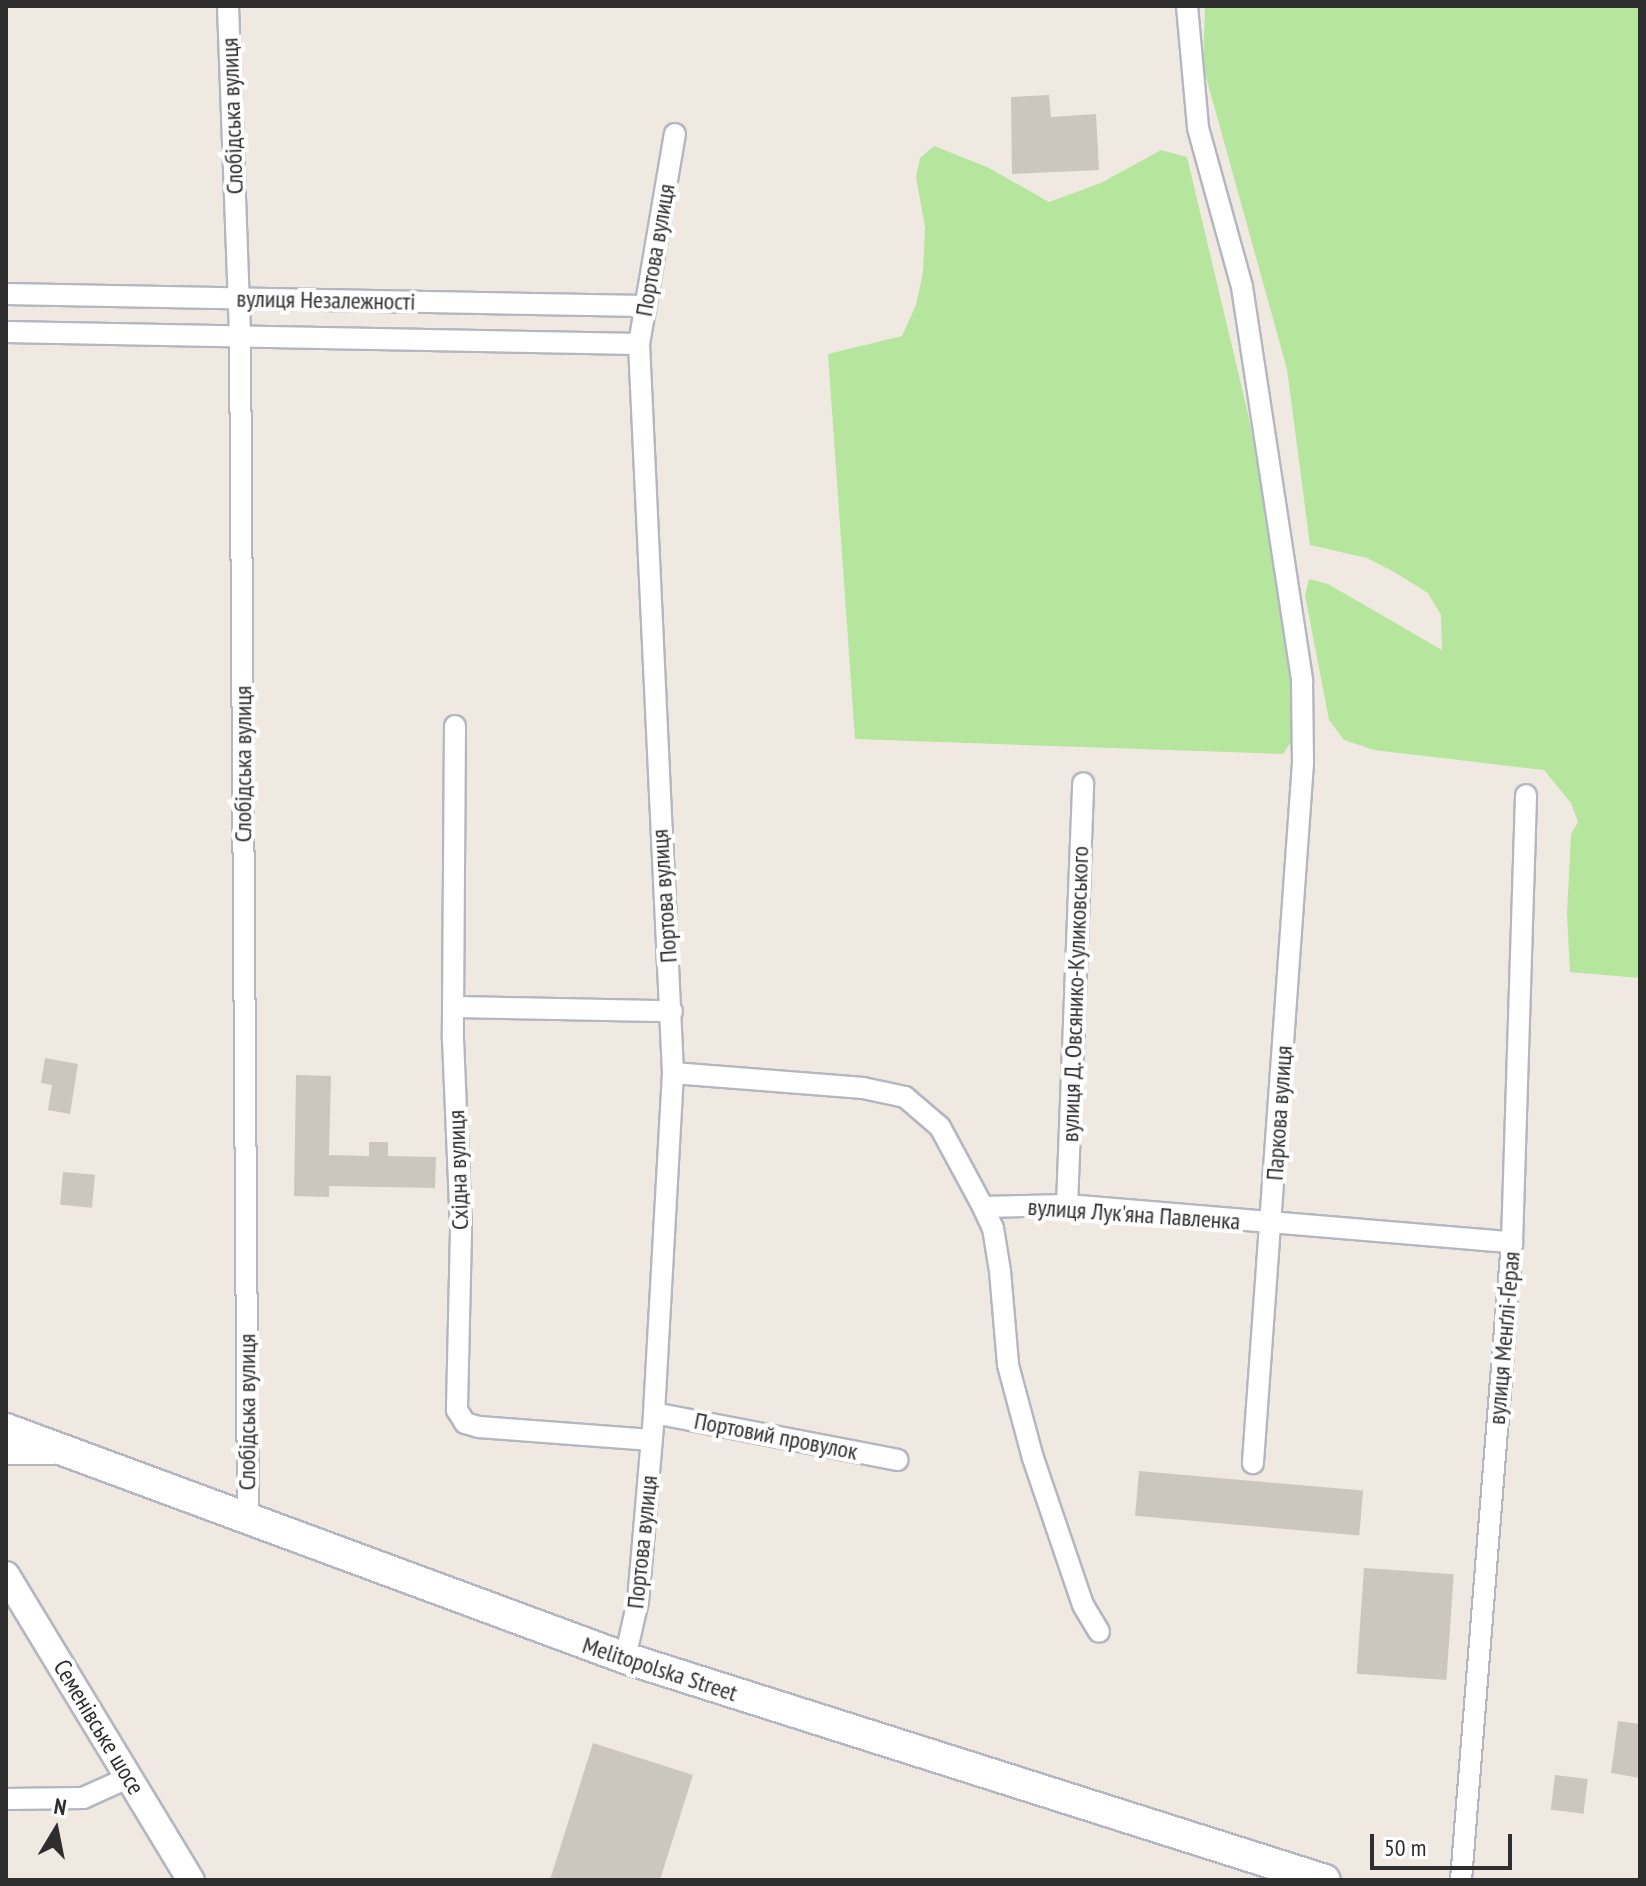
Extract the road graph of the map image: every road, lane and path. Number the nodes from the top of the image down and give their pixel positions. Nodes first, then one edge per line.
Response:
1 (228, 6) edge
2 (1187, 6) edge
3 (675, 134) dead end
4 (6, 294) edge
5 (239, 299) junction
6 (645, 306) junction
7 (6, 332) edge
8 (240, 337) junction
9 (639, 344) junction
10 (455, 726) dead end
11 (1083, 783) dead end
12 (1526, 795) dead end
13 (454, 1007) junction
14 (672, 1011) junction
15 (673, 1073) junction
16 (1067, 1205) junction
17 (983, 1207) junction
18 (1272, 1224) junction
19 (1512, 1242) junction
20 (654, 1413) junction
21 (6, 1429) edge
22 (652, 1440) junction
23 (6, 1454) edge
24 (73, 1455) junction
25 (898, 1460) dead end
26 (1253, 1463) dead end
27 (248, 1521) junction
28 (6, 1575) edge
29 (1099, 1632) dead end
30 (625, 1658) junction
31 (130, 1777) junction
32 (6, 1799) edge
33 (191, 1880) edge
34 (1325, 1880) edge
35 (1461, 1880) edge

1 - 5 street, Слобідська вулиця
2 - 18 street, Паркова вулиця
3 - 6 street, Портова вулиця
4 - 5 street, вулиця Незалежності
5 - 6 street, вулиця Незалежності
5 - 8 street, Слобідська вулиця
6 - 9 street, Портова вулиця
7 - 8 street, вулиця Незалежності
8 - 9 street, вулиця Незалежності
8 - 27 street, Слобідська вулиця
9 - 14 street, Портова вулиця
10 - 13 street, Східна вулиця
11 - 16 street, вулиця Д. Овсянико-Куликовського
12 - 19 street, вулиця Менґлі-Ґерая
13 - 14 street
13 - 22 street, Східна вулиця
14 - 15 street, Портова вулиця
15 - 17 street
15 - 20 street, Портова вулиця
16 - 17 street, вулиця Лук'яна Павленка
16 - 18 street, вулиця Лук'яна Павленка
17 - 29 street
18 - 19 street, вулиця Лук'яна Павленка
18 - 26 street, Паркова вулиця
19 - 35 street, вулиця Менґлі-Ґерая
20 - 22 street, Портова вулиця
20 - 25 street, Портовий провулок
21 - 24 main road, Melitopolska Street
22 - 30 street, Портова вулиця
23 - 24 street
24 - 27 main road, Melitopolska Street
27 - 30 main road, Melitopolska Street
28 - 31 street, Семенівське шосе
30 - 34 main road, Melitopolska Street
31 - 32 street
31 - 33 street, Семенівське шосе

